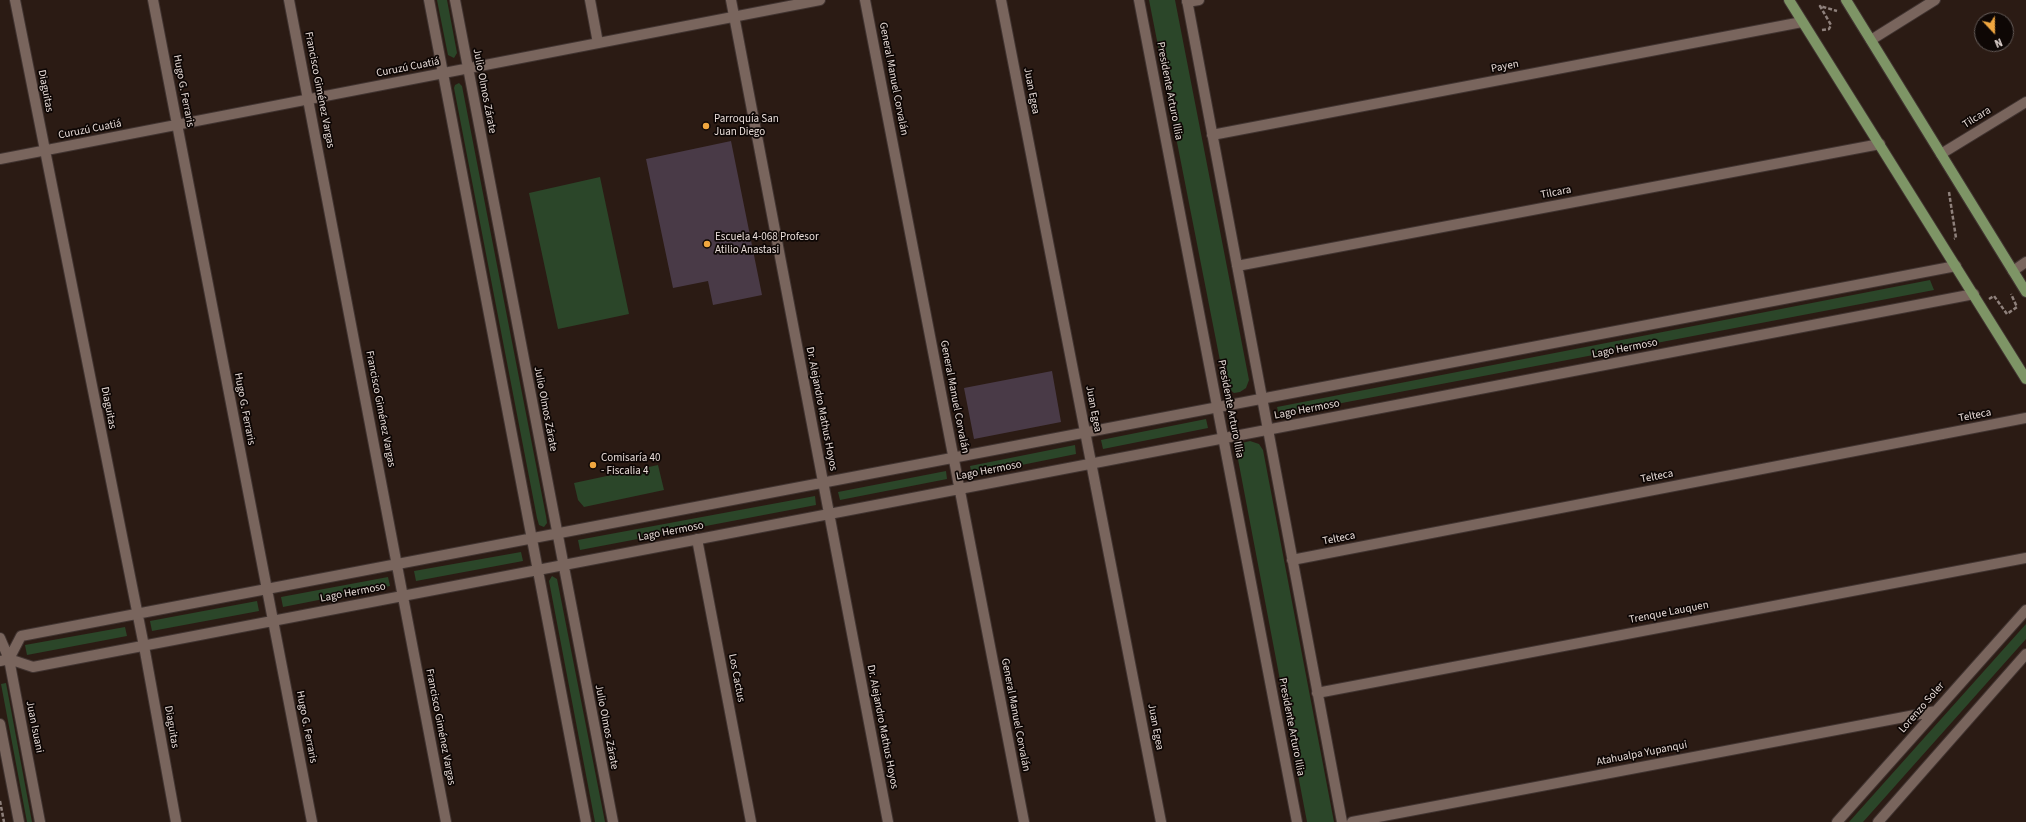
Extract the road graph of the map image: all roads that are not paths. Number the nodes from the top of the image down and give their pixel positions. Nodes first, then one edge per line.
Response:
1 (15, 0) edge
2 (153, 0) edge
3 (289, 0) edge
4 (429, 0) edge
5 (455, 0) edge
6 (590, 0) edge
7 (731, 0) edge
8 (820, 0) edge
9 (865, 0) edge
10 (1001, 0) edge
11 (1139, 0) edge
12 (1199, 0) edge
13 (1788, 0) edge
14 (1846, 0) edge
15 (1935, 0) edge
16 (1187, 1) edge
17 (734, 17) junction
18 (1802, 22) junction
19 (1871, 40) junction
20 (598, 43) junction
21 (468, 68) junction
22 (443, 73) junction
23 (308, 100) junction
24 (2026, 102) edge
25 (177, 125) junction
26 (1212, 135) junction
27 (1880, 144) junction
28 (45, 151) junction
29 (1941, 154) junction
30 (0, 159) edge
31 (2026, 262) edge
32 (1237, 266) junction
33 (1956, 266) junction
34 (2013, 271) junction
35 (2026, 292) edge
36 (1974, 294) junction
37 (2026, 378) edge
38 (1261, 398) junction
39 (1217, 407) junction
40 (2026, 418) edge
41 (1267, 430) junction
42 (1085, 433) junction
43 (1223, 438) junction
44 (953, 458) junction
45 (1092, 464) junction
46 (824, 483) junction
47 (960, 489) junction
48 (829, 514) junction
49 (557, 533) junction
50 (531, 538) junction
51 (698, 539) junction
52 (2026, 558) edge
53 (1292, 560) junction
54 (397, 563) junction
55 (563, 565) junction
56 (538, 570) junction
57 (267, 588) junction
58 (403, 596) junction
59 (2026, 610) edge
60 (137, 613) junction
61 (273, 621) junction
62 (0, 638) edge
63 (144, 646) junction
64 (2026, 654) edge
65 (4, 660) edge
66 (1317, 693) junction
67 (1936, 710) junction
68 (0, 724) edge
69 (19, 822) edge
70 (40, 822) edge
71 (176, 822) edge
72 (312, 822) edge
73 (446, 822) edge
74 (586, 822) edge
75 (613, 822) edge
76 (751, 822) edge
77 (888, 822) edge
78 (1024, 822) edge
79 (1161, 822) edge
80 (1297, 822) edge
81 (1342, 822) edge
82 (1352, 822) edge
83 (1837, 822) edge
84 (1878, 822) edge

1 - 28 street, Diaguitas
2 - 25 street, Hugo G. Ferraris
3 - 23 street, Francisco Giménez Vargas
4 - 22 street
5 - 21 street, Julio Olmos Zárate
6 - 20 street
7 - 17 street, Dr. Alejandro Mathus Hoyos
8 - 17 street, Curuzú Cuatiá
9 - 44 street, General Manuel Corvalán
10 - 42 street, Juan Egea
11 - 39 street, Presidente Arturo Illia
12 - 16 street
13 - 18 main road
14 - 19 main road
15 - 19 street
16 - 26 street
17 - 20 street, Curuzú Cuatiá
17 - 46 street, Dr. Alejandro Mathus Hoyos
18 - 26 street, Payen
18 - 27 main road
19 - 29 main road
20 - 21 street, Curuzú Cuatiá
21 - 22 street, Curuzú Cuatiá
21 - 49 street, Julio Olmos Zárate
22 - 23 street, Curuzú Cuatiá
22 - 50 street
23 - 25 street, Curuzú Cuatiá
23 - 54 street, Francisco Giménez Vargas
24 - 29 street, Tilcara
25 - 28 street, Curuzú Cuatiá
25 - 57 street, Hugo G. Ferraris
26 - 32 street
27 - 32 street, Tilcara
27 - 33 main road
28 - 30 street, Curuzú Cuatiá
28 - 60 street, Diaguitas
29 - 34 main road
31 - 34 street
32 - 38 street
33 - 36 main road
33 - 38 street, Lago Hermoso
34 - 35 main road
36 - 37 main road
36 - 41 street, Lago Hermoso
38 - 39 street, Lago Hermoso
38 - 41 street
39 - 42 street, Lago Hermoso
39 - 43 street, Presidente Arturo Illia
40 - 53 street, Telteca
41 - 43 street, Lago Hermoso
41 - 53 street
42 - 44 street, Lago Hermoso
42 - 45 street, Juan Egea
43 - 45 street, Lago Hermoso
43 - 80 street, Presidente Arturo Illia
44 - 46 street, Lago Hermoso
44 - 47 street, General Manuel Corvalán
45 - 47 street, Lago Hermoso
45 - 79 street, Juan Egea
46 - 48 street, Dr. Alejandro Mathus Hoyos
46 - 49 street, Lago Hermoso
47 - 48 street, Lago Hermoso
47 - 78 street, General Manuel Corvalán
48 - 51 street, Lago Hermoso
48 - 77 street, Dr. Alejandro Mathus Hoyos
49 - 50 street, Lago Hermoso
49 - 55 street, Julio Olmos Zárate
50 - 54 street, Lago Hermoso
50 - 56 street
51 - 55 street, Lago Hermoso
51 - 76 street, Los Cactus
52 - 66 street, Trenque Lauquen
53 - 66 street
54 - 57 street, Lago Hermoso
54 - 58 street, Francisco Giménez Vargas
55 - 56 street, Lago Hermoso
55 - 75 street, Julio Olmos Zárate
56 - 58 street, Lago Hermoso
56 - 74 street
57 - 60 street, Lago Hermoso
57 - 61 street, Hugo G. Ferraris
58 - 61 street, Lago Hermoso
58 - 73 street, Francisco Giménez Vargas
59 - 67 street, Lorenzo Soler
60 - 63 street, Diaguitas
60 - 65 street, Lago Hermoso
61 - 63 street, Lago Hermoso
61 - 72 street, Hugo G. Ferraris
62 - 65 street, Juan Isuani
63 - 65 street, Lago Hermoso
63 - 71 street, Diaguitas
64 - 84 street
65 - 70 street, Juan Isuani
66 - 81 street
67 - 82 street, Atahualpa Yupanqui
67 - 83 street, Lorenzo Soler
68 - 69 street

